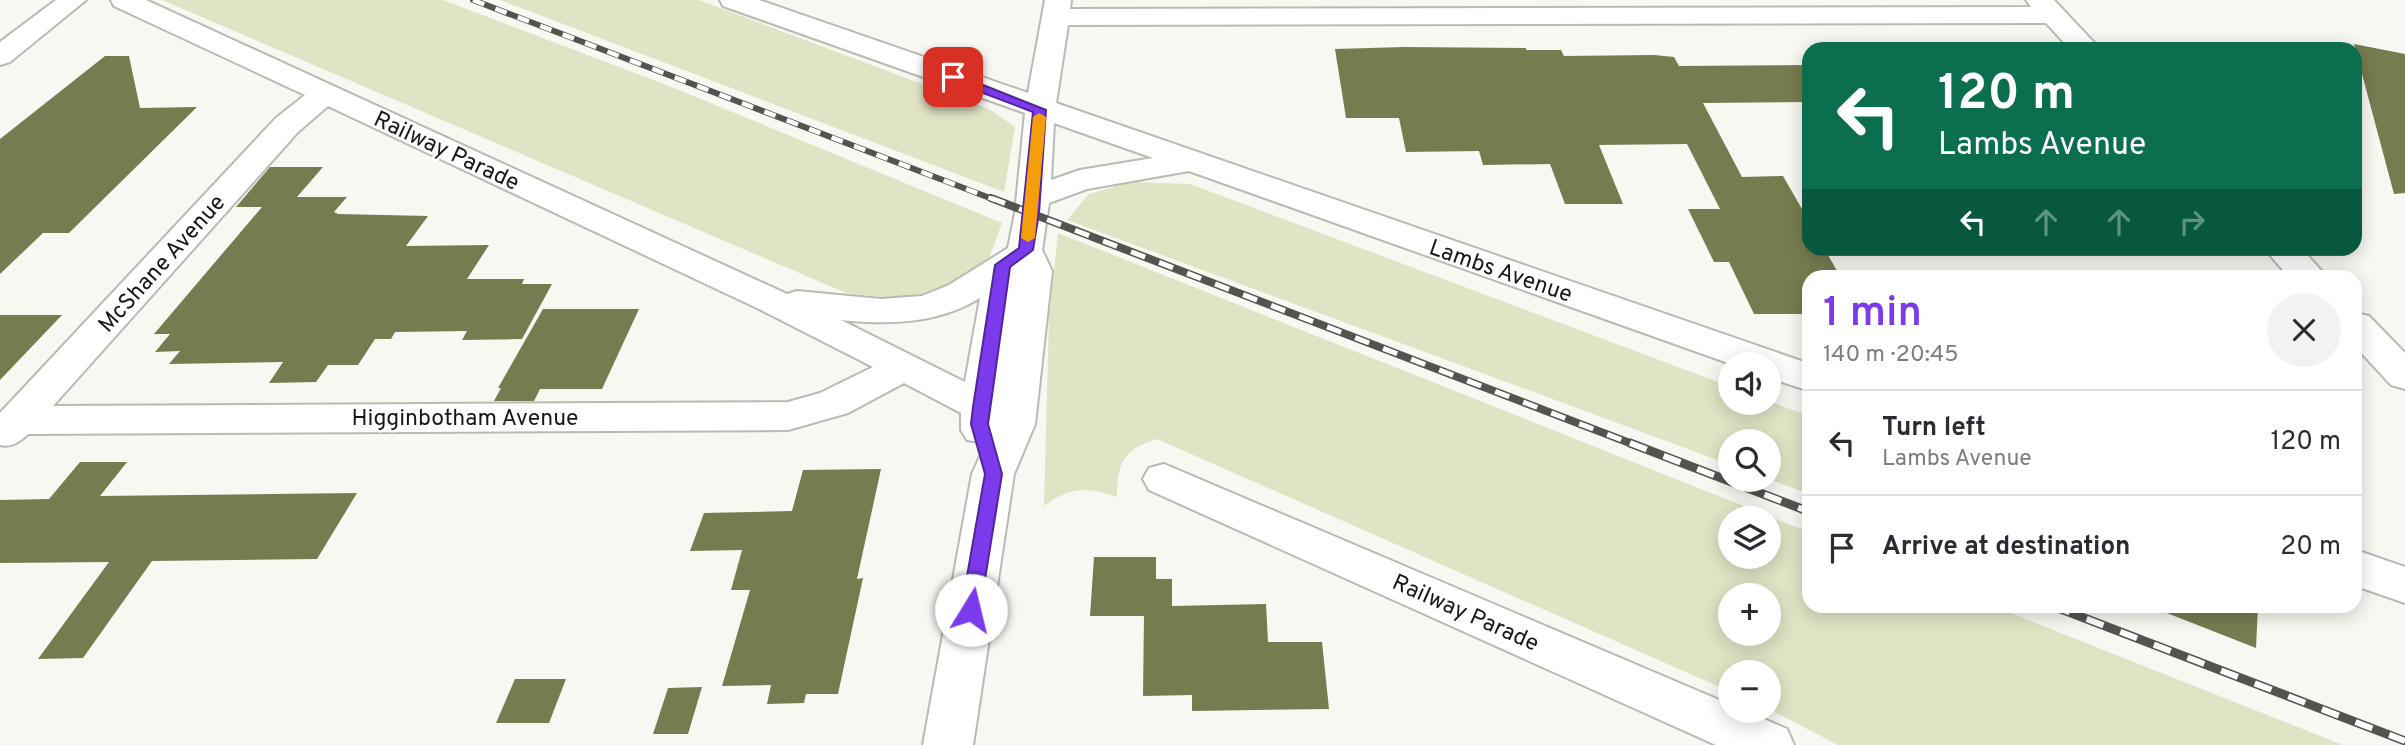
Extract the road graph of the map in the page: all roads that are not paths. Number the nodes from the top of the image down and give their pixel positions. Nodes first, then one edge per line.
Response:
1 (73, 0) edge
2 (124, 0) edge
3 (733, 0) edge
4 (1056, 8) edge
5 (2046, 8) edge
6 (47, 19) junction
7 (8, 20) dead end
8 (2079, 42) edge
9 (0, 57) edge
10 (326, 93) junction
11 (1040, 110) junction
12 (1192, 162) junction
13 (1033, 198) junction
14 (2289, 256) edge
15 (1014, 258) junction
16 (2302, 270) edge
17 (770, 300) junction
18 (2362, 331) edge
19 (902, 367) junction
20 (1802, 374) edge
21 (2405, 376) edge
22 (981, 407) junction
23 (9, 430) edge
24 (993, 474) junction
25 (1164, 478) dead end
26 (2362, 570) edge
27 (2405, 585) edge
28 (948, 745) edge
29 (1769, 745) edge

1 - 6 street
2 - 10 street, Railway Parade
3 - 11 street, Lambs Avenue
4 - 5 street
4 - 11 street
5 - 8 street
6 - 7 street
6 - 9 street
10 - 17 street, Railway Parade
10 - 23 street, McShane Avenue
11 - 12 street, Lambs Avenue
11 - 13 street
12 - 13 street, Lambs Avenue
12 - 20 street, Lambs Avenue
13 - 15 street
14 - 16 street
15 - 17 street, Railway Parade
15 - 22 street
15 - 24 street
17 - 19 street, Railway Parade
18 - 21 street
19 - 22 street, Railway Parade
19 - 23 street, Higginbotham Avenue
22 - 24 street
24 - 28 street
25 - 29 street, Railway Parade
26 - 27 street

